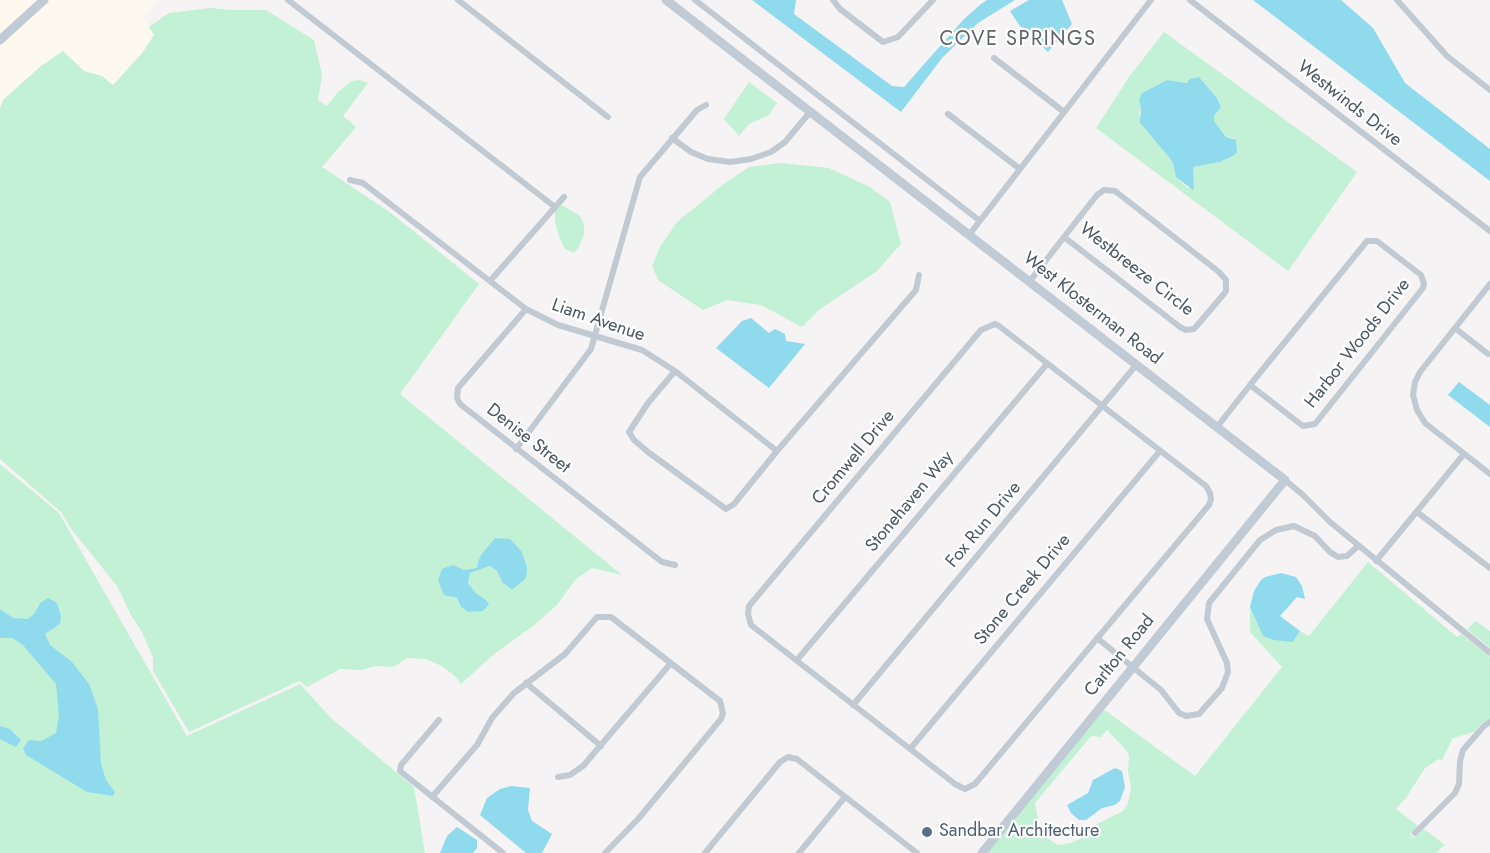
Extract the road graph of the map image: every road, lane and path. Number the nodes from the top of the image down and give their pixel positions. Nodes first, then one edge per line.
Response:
1 (44, 0) edge
2 (288, 0) edge
3 (458, 0) edge
4 (666, 0) edge
5 (695, 0) edge
6 (833, 0) edge
7 (933, 0) edge
8 (1151, 0) edge
9 (1190, 0) edge
10 (1397, 0) edge
11 (0, 40) edge
12 (994, 58) dead end
13 (1490, 90) edge
14 (706, 105) dead end
15 (810, 112) junction
16 (1064, 112) junction
17 (948, 114) dead end
18 (608, 117) dead end
19 (672, 138) junction
20 (1020, 169) junction
21 (350, 180) dead end
22 (564, 197) dead end
23 (555, 207) junction
24 (980, 221) junction
25 (1490, 231) edge
26 (969, 235) junction
27 (1064, 237) junction
28 (919, 275) dead end
29 (490, 281) junction
30 (1030, 282) junction
31 (1490, 284) edge
32 (526, 309) junction
33 (1455, 328) junction
34 (596, 336) junction
35 (1488, 354) dead end
36 (1047, 364) junction
37 (1137, 364) junction
38 (675, 371) junction
39 (1250, 385) junction
40 (1103, 407) junction
41 (1217, 427) junction
42 (516, 449) junction
43 (777, 451) junction
44 (1160, 451) junction
45 (1464, 454) junction
46 (1490, 474) edge
47 (1285, 480) junction
48 (1417, 512) junction
49 (1358, 546) junction
50 (1376, 561) junction
51 (675, 565) dead end
52 (1490, 568) edge
53 (1096, 638) junction
54 (1490, 652) edge
55 (797, 660) junction
56 (671, 663) junction
57 (1132, 667) junction
58 (526, 683) junction
59 (853, 705) junction
60 (439, 720) dead end
61 (1490, 722) edge
62 (601, 746) junction
63 (910, 749) junction
64 (558, 777) dead end
65 (432, 797) junction
66 (845, 797) junction
67 (1415, 834) dead end
68 (503, 853) edge
69 (604, 853) edge
70 (705, 853) edge
71 (799, 853) edge
72 (917, 853) edge
73 (982, 853) edge

1 - 11 street
2 - 23 street
3 - 18 street
4 - 15 street, West Klosterman Road
5 - 24 street
6 - 7 street
8 - 16 street
9 - 25 street, Westwinds Drive
10 - 13 street
12 - 16 street
14 - 19 street
15 - 19 street
15 - 26 street, West Klosterman Road
16 - 20 street
17 - 20 street
19 - 34 street
20 - 24 street
21 - 29 street, Liam Avenue
22 - 23 street
23 - 29 street
24 - 26 street
26 - 30 street, West Klosterman Road
27 - 27 street, Westbreeze Circle
27 - 30 street
28 - 43 street
29 - 32 street, Liam Avenue
30 - 37 street, West Klosterman Road
31 - 33 street
32 - 34 street, Liam Avenue
32 - 42 street, Denise Street
33 - 35 street
33 - 45 street
34 - 38 street, Liam Avenue
34 - 42 street
36 - 40 street
36 - 55 street, Stonehaven Way
36 - 55 street, Cromwell Drive
37 - 40 street, Fox Run Drive
37 - 41 street, West Klosterman Road
38 - 43 street, Liam Avenue
38 - 43 street
39 - 39 street, Harbor Woods Drive
39 - 41 street, Harbor Woods Drive
40 - 44 street
40 - 59 street, Fox Run Drive
41 - 47 street, West Klosterman Road
42 - 51 street, Denise Street
44 - 53 street
44 - 63 street, Stone Creek Drive
45 - 46 street
45 - 48 street
47 - 49 street, West Klosterman Road
47 - 57 street, Carlton Road
48 - 50 street
48 - 52 street
49 - 50 street, West Klosterman Road
49 - 57 street
50 - 54 street, West Klosterman Road
53 - 57 street
53 - 63 street
55 - 59 street
56 - 58 street
56 - 62 street
56 - 69 street
57 - 73 street, Carlton Road
58 - 62 street
58 - 65 street
59 - 63 street
60 - 65 street
61 - 67 street
62 - 64 street
65 - 68 street
66 - 70 street
66 - 71 street
66 - 72 street

